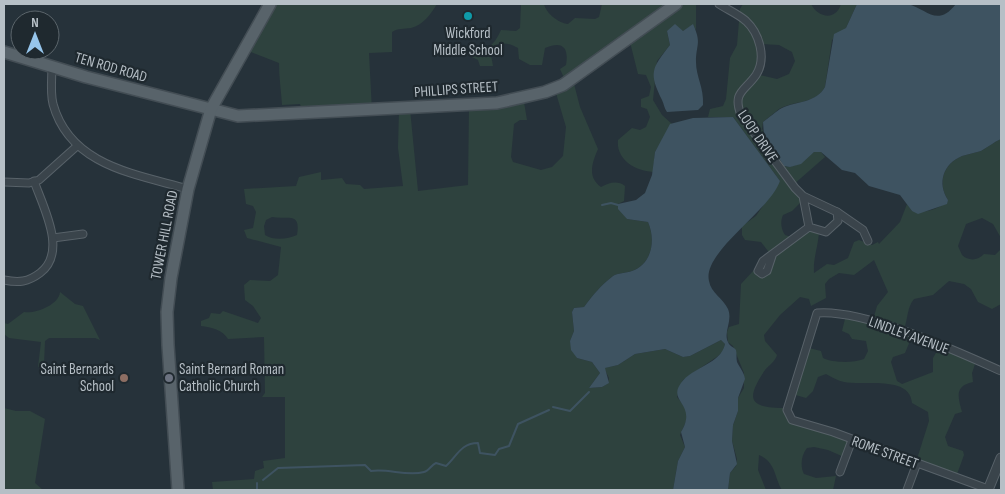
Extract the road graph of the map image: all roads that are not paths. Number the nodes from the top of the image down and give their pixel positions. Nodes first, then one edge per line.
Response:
1 (270, 4) edge
2 (676, 4) edge
3 (719, 4) edge
4 (4, 52) edge
5 (52, 66) junction
6 (211, 109) junction
7 (77, 146) junction
8 (4, 182) edge
9 (34, 182) junction
10 (188, 189) junction
11 (803, 196) junction
12 (837, 212) junction
13 (809, 228) junction
14 (83, 234) dead end
15 (53, 238) junction
16 (868, 241) dead end
17 (772, 256) dead end
18 (4, 280) edge
19 (1001, 371) edge
20 (787, 410) joint
21 (852, 440) junction
22 (1001, 458) edge
23 (917, 463) junction
24 (840, 472) dead end
25 (178, 490) edge
26 (907, 490) edge
27 (988, 490) edge

1 - 6 main road, TOWER HILL ROAD
2 - 6 main road, PHILLIPS STREET
3 - 11 street, LOOP DRIVE
4 - 5 main road, TEN ROD ROAD
5 - 6 main road, TEN ROD ROAD
5 - 7 street
6 - 10 main road, TOWER HILL ROAD
7 - 9 street
7 - 10 street
8 - 9 street
9 - 15 street
10 - 25 main road, TOWER HILL ROAD
11 - 12 street, LOOP DRIVE
11 - 13 street
12 - 13 street
12 - 16 street, LOOP DRIVE
13 - 17 street
14 - 15 street
15 - 18 street
19 - 20 street, LINDLEY AVENUE
20 - 21 street, ROME STREET
21 - 23 street, ROME STREET
21 - 24 street
22 - 27 street
23 - 26 street
23 - 27 street, ROME STREET

